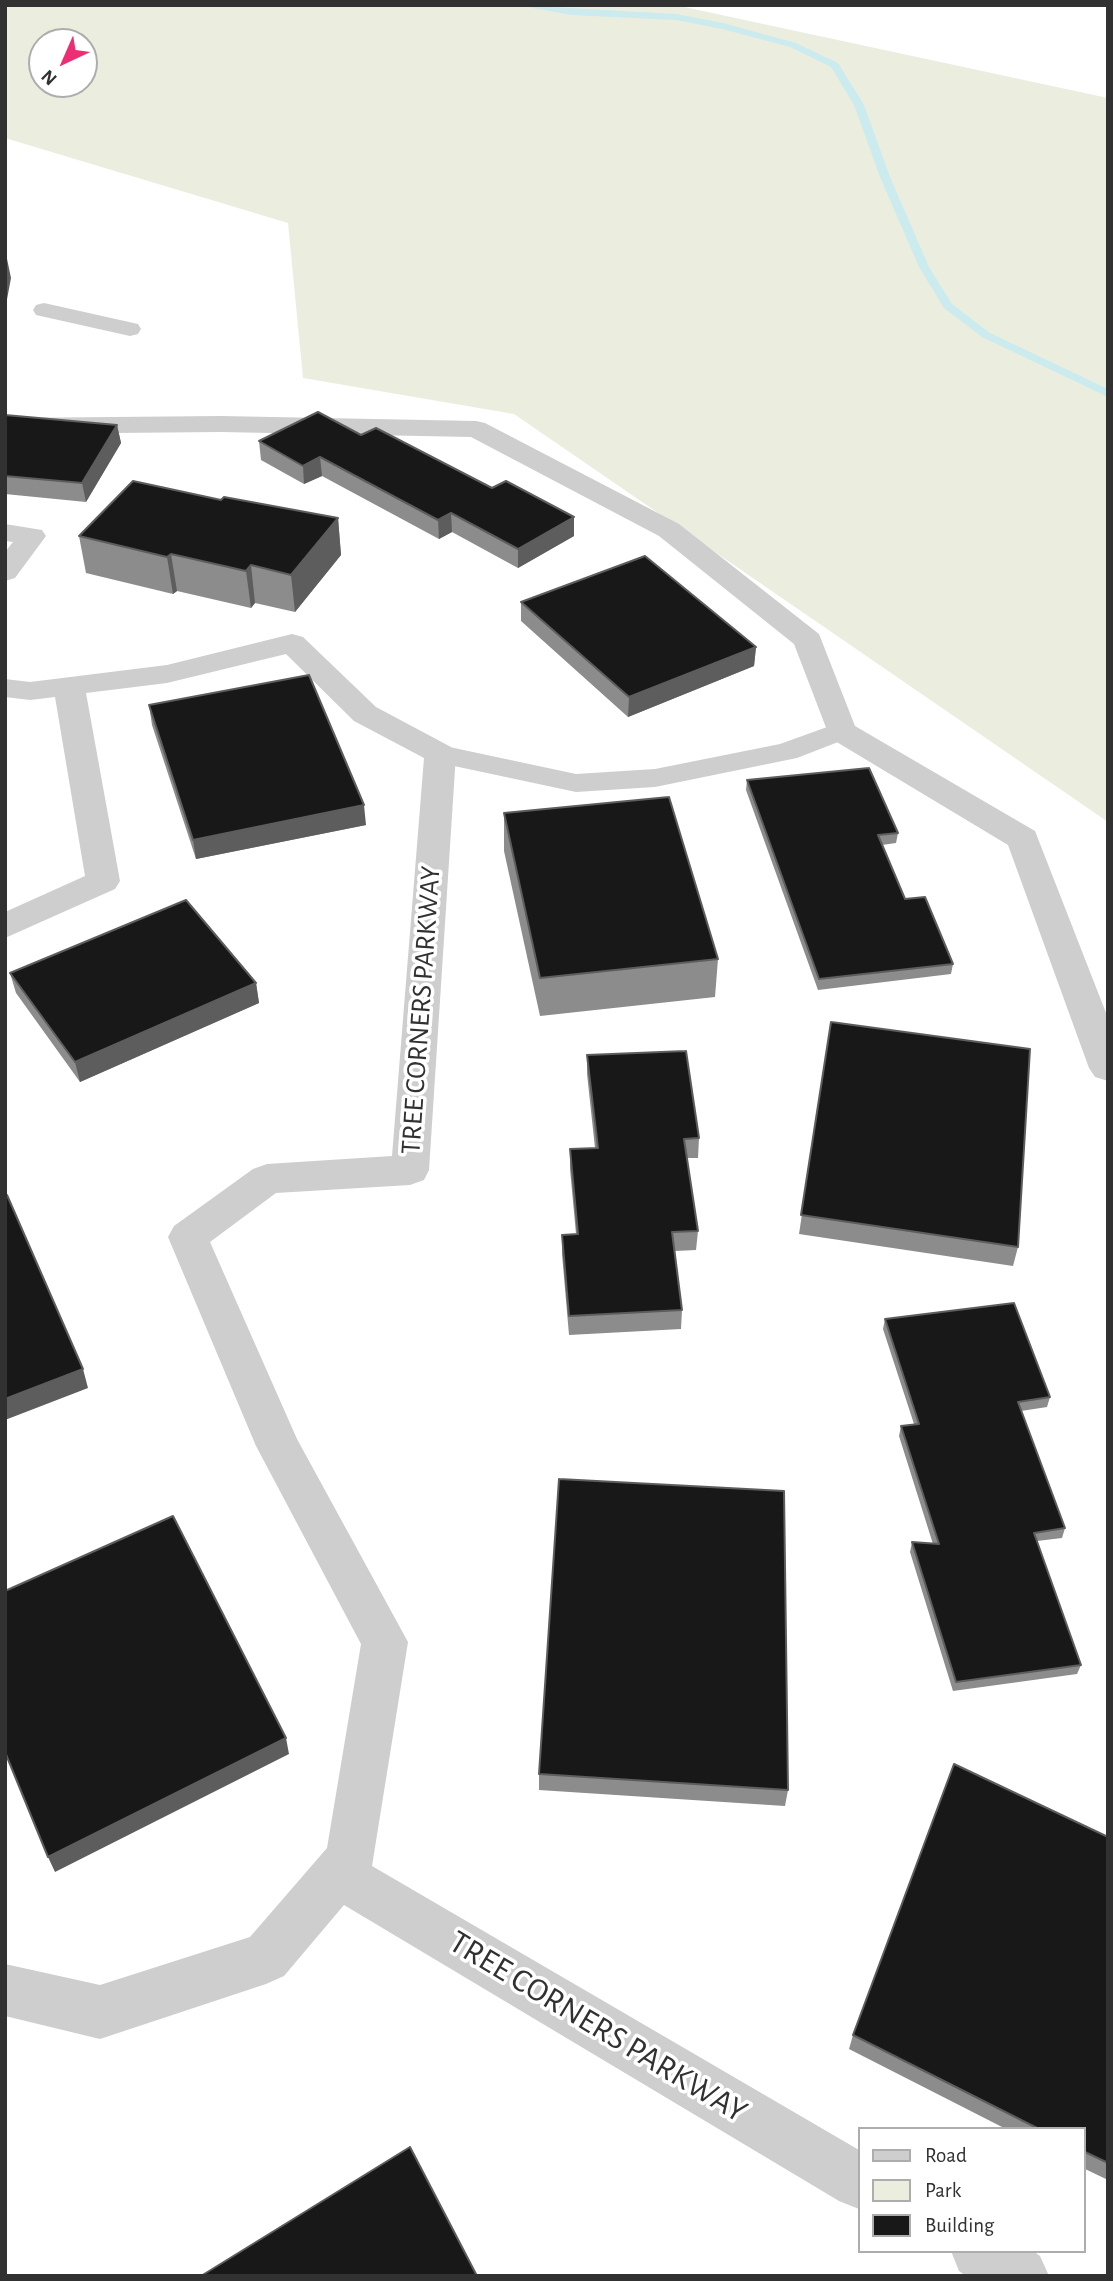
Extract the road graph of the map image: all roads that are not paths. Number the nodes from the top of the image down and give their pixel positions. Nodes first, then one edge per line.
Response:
1 (44, 310) dead end
2 (130, 329) dead end
3 (5, 426) edge
4 (5, 532) edge
5 (5, 572) edge
6 (69, 686) junction
7 (5, 688) edge
8 (841, 731) junction
9 (440, 754) junction
10 (5, 926) edge
11 (1108, 1068) edge
12 (337, 1873) junction
13 (5, 1990) edge
14 (858, 2180) edge
15 (982, 2253) edge
16 (1020, 2276) edge

1 - 2 lane
3 - 8 street
4 - 5 street
6 - 7 street
6 - 9 street
6 - 10 street
8 - 9 lane
8 - 11 street
9 - 12 street, TREE CORNERS PARKWAY
12 - 13 street, TREE CORNERS PARKWAY
12 - 14 street, TREE CORNERS PARKWAY
15 - 16 street

